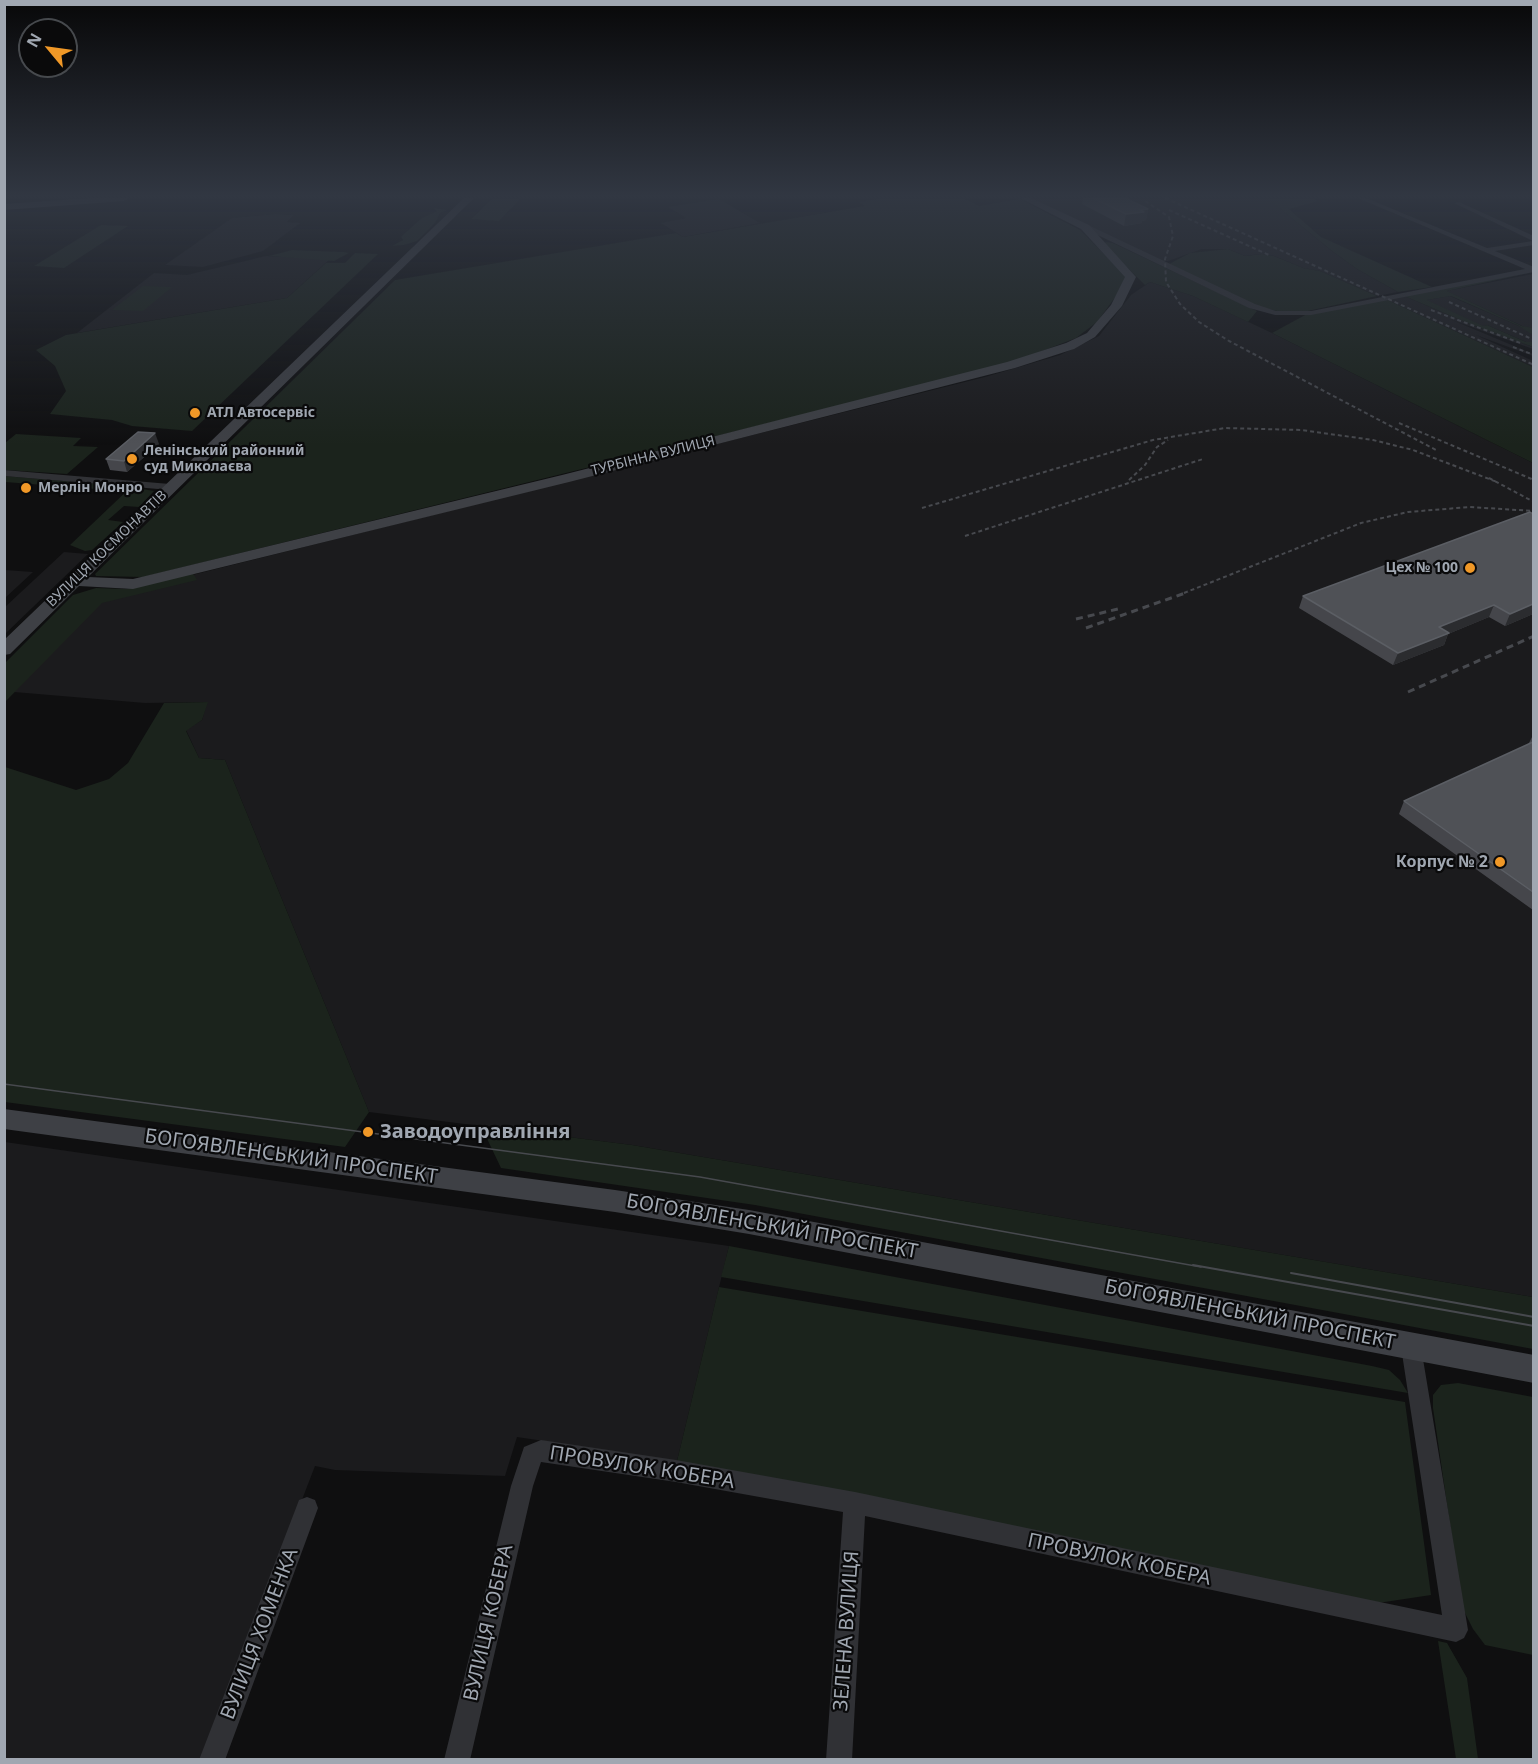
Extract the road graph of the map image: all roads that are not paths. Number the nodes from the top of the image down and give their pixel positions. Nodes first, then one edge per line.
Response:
1 (384, 280) edge
2 (1131, 280) edge
3 (1198, 280) edge
4 (1480, 280) edge
5 (4, 473) edge
6 (170, 487) junction
7 (74, 581) junction
8 (4, 650) edge
9 (4, 1119) edge
10 (1411, 1347) junction
11 (1533, 1369) edge
12 (522, 1486) joint
13 (855, 1503) junction
14 (307, 1508) dead end
15 (212, 1760) edge
16 (457, 1760) edge
17 (839, 1760) edge

1 - 6 main road, ВУЛИЦЯ КОСМОНАВТІВ
2 - 7 main road, ТУРБІННА ВУЛИЦЯ
3 - 4 street
5 - 6 street
6 - 7 main road, ВУЛИЦЯ КОСМОНАВТІВ
7 - 8 main road, ВУЛИЦЯ КОСМОНАВТІВ
9 - 10 main road, БОГОЯВЛЕНСЬКИЙ ПРОСПЕКТ
10 - 11 main road, БОГОЯВЛЕНСЬКИЙ ПРОСПЕКТ
10 - 13 street, ПРОВУЛОК КОБЕРА
12 - 13 street, ПРОВУЛОК КОБЕРА
12 - 16 street, ВУЛИЦЯ КОБЕРА
13 - 17 street, ЗЕЛЕНА ВУЛИЦЯ
14 - 15 street, ВУЛИЦЯ ХОМЕНКА

